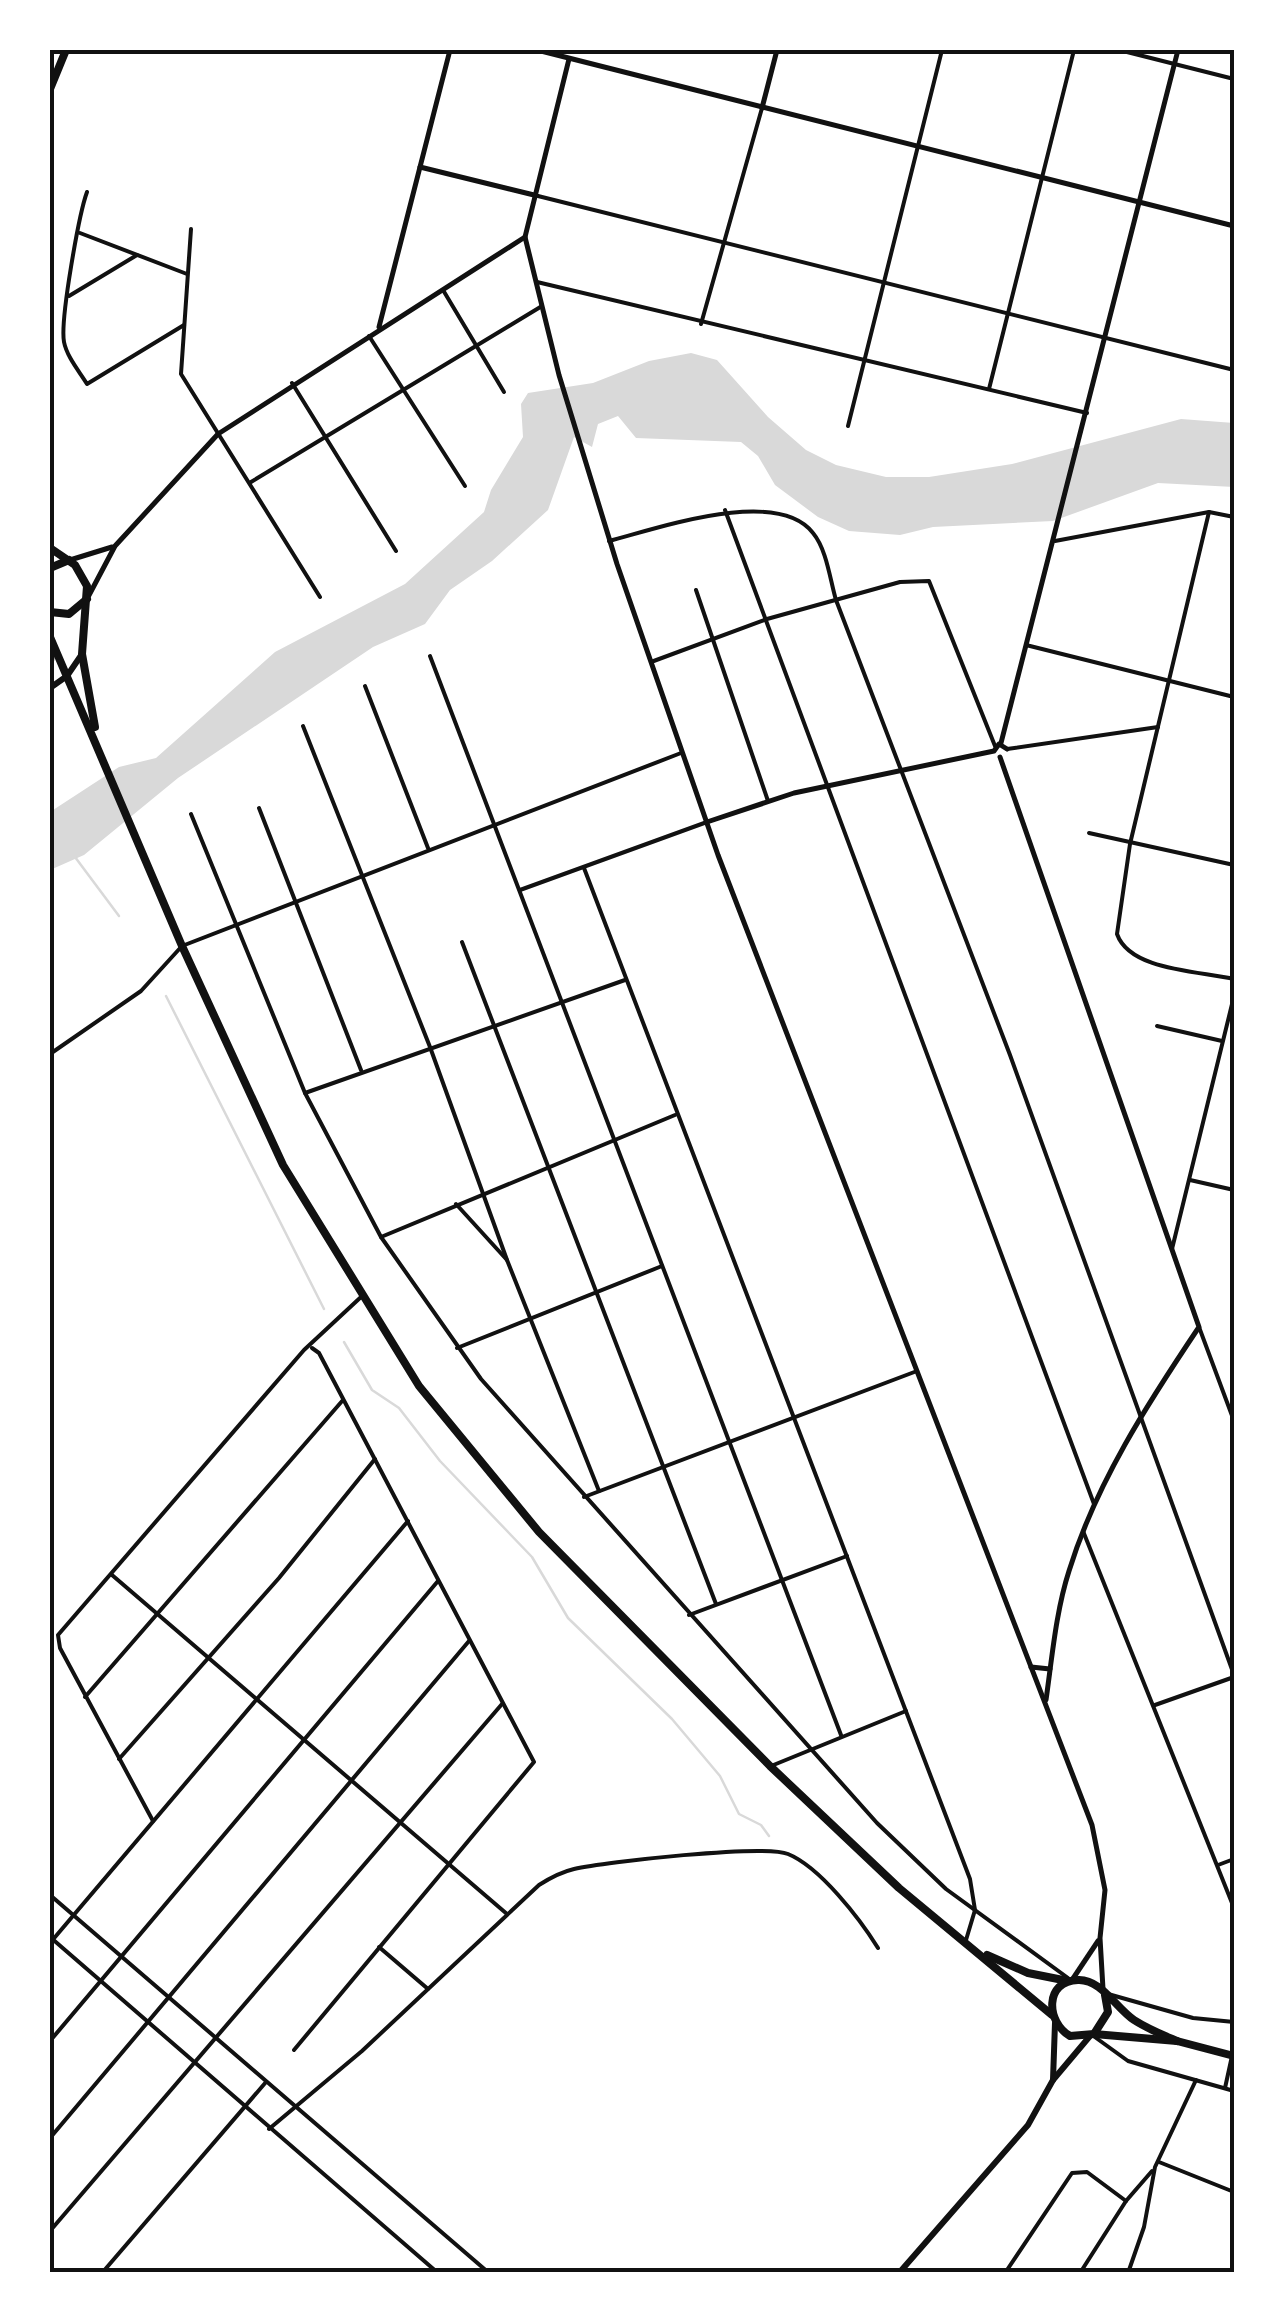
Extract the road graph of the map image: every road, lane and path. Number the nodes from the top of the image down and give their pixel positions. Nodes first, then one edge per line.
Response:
1 (66, 50) edge
2 (450, 50) edge
3 (537, 50) edge
4 (572, 50) edge
5 (777, 50) edge
6 (942, 50) edge
7 (1074, 50) edge
8 (1119, 50) edge
9 (1178, 50) edge
10 (569, 59) junction
11 (1174, 63) junction
12 (1234, 78) edge
13 (50, 89) edge
14 (762, 108) junction
15 (920, 146) junction
16 (420, 167) junction
17 (1041, 179) junction
18 (87, 192) dead end
19 (534, 195) junction
20 (1140, 204) junction
21 (1234, 226) edge
22 (191, 229) dead end
23 (78, 232) junction
24 (525, 237) junction
25 (723, 240) junction
26 (137, 255) junction
27 (187, 274) junction
28 (537, 282) junction
29 (886, 284) junction
30 (443, 290) junction
31 (69, 296) junction
32 (542, 306) junction
33 (1008, 314) junction
34 (701, 324) junction
35 (184, 325) junction
36 (378, 330) junction
37 (369, 336) junction
38 (1105, 338) junction
39 (476, 346) junction
40 (864, 360) junction
41 (1234, 370) edge
42 (292, 383) junction
43 (990, 388) junction
44 (403, 392) junction
45 (504, 392) dead end
46 (1088, 413) junction
47 (848, 426) dead end
48 (218, 434) junction
49 (328, 438) junction
50 (249, 483) junction
51 (465, 486) dead end
52 (725, 510) junction
53 (1209, 512) junction
54 (1234, 517) edge
55 (609, 541) junction
56 (1050, 542) junction
57 (115, 546) junction
58 (50, 548) edge
59 (396, 551) dead end
60 (69, 560) junction
61 (50, 568) edge
62 (696, 590) dead end
63 (320, 598) dead end
64 (87, 599) junction
65 (836, 600) junction
66 (50, 612) edge
67 (767, 619) junction
68 (712, 639) junction
69 (52, 641) edge
70 (1026, 645) junction
71 (82, 654) junction
72 (430, 656) dead end
73 (651, 662) junction
74 (50, 669) edge
75 (66, 676) junction
76 (1170, 682) junction
77 (365, 686) dead end
78 (50, 688) edge
79 (1234, 697) edge
80 (302, 726) dead end
81 (1158, 727) junction
82 (99, 744) junction
83 (997, 747) junction
84 (1007, 749) junction
85 (681, 752) junction
86 (1000, 757) junction
87 (902, 773) junction
88 (828, 786) junction
89 (768, 801) junction
90 (259, 808) dead end
91 (190, 814) dead end
92 (494, 822) junction
93 (706, 822) junction
94 (1090, 833) dead end
95 (1130, 844) junction
96 (428, 848) junction
97 (1234, 866) edge
98 (584, 868) junction
99 (361, 873) junction
100 (520, 890) junction
101 (297, 900) junction
102 (237, 925) junction
103 (462, 942) dead end
104 (182, 946) junction
105 (1234, 978) edge
106 (626, 980) junction
107 (1234, 996) edge
108 (563, 999) junction
109 (495, 1025) junction
110 (1158, 1026) dead end
111 (1222, 1041) junction
112 (430, 1047) junction
113 (50, 1054) edge
114 (361, 1070) junction
115 (305, 1093) junction
116 (675, 1116) junction
117 (616, 1140) junction
118 (550, 1168) junction
119 (1190, 1180) junction
120 (1234, 1190) edge
121 (483, 1193) junction
122 (456, 1204) junction
123 (380, 1237) junction
124 (1172, 1249) junction
125 (507, 1260) junction
126 (662, 1266) junction
127 (598, 1292) junction
128 (361, 1298) junction
129 (532, 1318) junction
130 (1199, 1327) junction
131 (312, 1348) junction
132 (457, 1348) junction
133 (916, 1371) junction
134 (342, 1400) junction
135 (794, 1418) junction
136 (1234, 1419) edge
137 (1140, 1420) junction
138 (731, 1441) junction
139 (374, 1460) junction
140 (664, 1466) junction
141 (599, 1491) junction
142 (584, 1496) junction
143 (1094, 1504) junction
144 (408, 1522) junction
145 (1083, 1531) junction
146 (847, 1556) junction
147 (112, 1576) junction
148 (782, 1579) junction
149 (438, 1581) junction
150 (716, 1604) junction
151 (158, 1615) junction
152 (689, 1615) junction
153 (470, 1641) junction
154 (206, 1657) junction
155 (1031, 1667) junction
156 (1050, 1670) junction
157 (1234, 1676) edge
158 (85, 1697) junction
159 (254, 1699) junction
160 (1046, 1703) junction
161 (502, 1704) junction
162 (1156, 1705) junction
163 (906, 1711) junction
164 (840, 1735) junction
165 (305, 1742) junction
166 (809, 1748) junction
167 (120, 1759) junction
168 (770, 1766) junction
169 (352, 1783) junction
170 (153, 1821) junction
171 (401, 1824) junction
172 (1234, 1859) edge
173 (450, 1865) junction
174 (1218, 1865) junction
175 (50, 1895) edge
176 (1234, 1908) edge
177 (975, 1910) junction
178 (507, 1915) junction
179 (73, 1916) junction
180 (1100, 1938) junction
181 (51, 1940) edge
182 (379, 1946) junction
183 (970, 1946) junction
184 (878, 1948) dead end
185 (122, 1957) junction
186 (101, 1981) junction
187 (1070, 1981) junction
188 (428, 1989) junction
189 (1104, 1993) junction
190 (169, 1998) junction
191 (1053, 2019) junction
192 (149, 2022) junction
193 (1234, 2022) edge
194 (1092, 2035) junction
195 (218, 2039) junction
196 (50, 2041) edge
197 (1177, 2041) junction
198 (294, 2050) dead end
199 (1233, 2056) edge
200 (196, 2063) junction
201 (1053, 2080) junction
202 (1196, 2080) junction
203 (266, 2082) junction
204 (1225, 2088) junction
205 (1234, 2091) edge
206 (245, 2105) junction
207 (299, 2105) junction
208 (268, 2129) junction
209 (50, 2138) edge
210 (1156, 2164) junction
211 (1234, 2192) edge
212 (1126, 2201) junction
213 (50, 2230) edge
214 (102, 2273) edge
215 (438, 2273) edge
216 (489, 2273) edge
217 (899, 2273) edge
218 (1005, 2273) edge
219 (1080, 2273) edge
220 (1128, 2273) edge

1 - 13 highway
2 - 16 street
3 - 10 street
4 - 10 street
5 - 14 street
6 - 15 street
7 - 17 street
8 - 11 street
9 - 11 street
10 - 14 street
10 - 19 street
11 - 12 street
11 - 20 street
14 - 15 street
14 - 25 street
15 - 17 street
15 - 29 street
16 - 19 street
16 - 36 street
17 - 20 street
17 - 33 street
18 - 23 street
19 - 24 street
19 - 25 street
20 - 21 street
20 - 38 street
22 - 27 street
23 - 26 street
23 - 31 street
24 - 28 street
24 - 30 street
25 - 29 street
25 - 34 street
26 - 27 street
26 - 31 street
27 - 35 street
28 - 32 street
28 - 34 street
29 - 33 street
29 - 40 street
30 - 36 street
30 - 39 street
31 - 35 street
32 - 39 street
32 - 55 street
33 - 38 street
33 - 43 street
34 - 40 street
35 - 48 street
36 - 37 street
37 - 42 street
37 - 44 street
38 - 41 street
38 - 46 street
39 - 44 street
39 - 45 street
40 - 43 street
40 - 47 street
42 - 48 street
42 - 49 street
43 - 46 street
44 - 49 street
44 - 51 street
46 - 56 street
48 - 50 street
48 - 57 street
49 - 50 street
49 - 59 street
50 - 63 street
52 - 55 street
52 - 65 street
52 - 67 street
53 - 54 street
53 - 56 street
53 - 76 street
55 - 73 street
56 - 70 street
57 - 60 street
57 - 64 street
58 - 60 highway
60 - 61 highway
60 - 64 highway
62 - 68 street
64 - 66 highway
64 - 71 highway
65 - 67 street
65 - 83 street
65 - 87 street
67 - 68 street
67 - 88 street
68 - 73 street
68 - 89 street
69 - 74 main road
69 - 75 highway
70 - 76 street
70 - 83 street
71 - 75 main road
71 - 82 highway
72 - 92 street
73 - 85 street
75 - 78 main road
75 - 82 highway
76 - 79 street
76 - 81 street
77 - 96 street
80 - 99 street
81 - 84 street
81 - 95 street
82 - 104 highway
83 - 84 street
83 - 86 street
83 - 87 street
84 - 86 street
85 - 92 street
85 - 93 street
86 - 124 street
87 - 88 street
87 - 137 street
88 - 89 street
88 - 143 street
89 - 93 street
90 - 101 street
91 - 102 street
92 - 96 street
92 - 100 street
93 - 98 street
93 - 133 street
94 - 95 street
95 - 97 street
95 - 105 street
96 - 99 street
98 - 100 street
98 - 106 street
99 - 101 street
99 - 112 street
100 - 108 street
101 - 102 street
101 - 114 street
102 - 104 street
102 - 115 street
103 - 109 street
104 - 113 street
104 - 128 highway
106 - 108 street
106 - 116 street
107 - 111 street
108 - 109 street
108 - 117 street
109 - 112 street
109 - 118 street
110 - 111 street
111 - 119 street
112 - 114 street
112 - 121 street
114 - 115 street
115 - 123 street
116 - 117 street
116 - 135 street
117 - 118 street
117 - 126 street
118 - 121 street
118 - 127 street
119 - 120 street
119 - 124 street
121 - 122 street
121 - 125 street
122 - 123 street
122 - 125 street
123 - 132 street
124 - 130 street
125 - 129 street
126 - 127 street
126 - 138 street
127 - 129 street
127 - 140 street
128 - 131 street
128 - 168 highway
129 - 132 street
129 - 141 street
130 - 136 street
130 - 137 street
131 - 134 street
131 - 147 street
132 - 142 street
133 - 135 street
133 - 155 street
134 - 139 street
134 - 151 street
135 - 138 street
135 - 146 street
137 - 143 street
137 - 157 street
138 - 140 street
138 - 148 street
139 - 144 street
139 - 154 street
140 - 141 street
140 - 150 street
141 - 142 street
142 - 152 street
143 - 145 street
144 - 149 street
144 - 159 street
145 - 156 street
145 - 162 street
146 - 148 street
146 - 163 street
147 - 151 street
147 - 158 street
148 - 150 street
148 - 164 street
149 - 153 street
149 - 165 street
150 - 152 street
151 - 154 street
151 - 158 street
152 - 166 street
153 - 161 street
153 - 169 street
154 - 159 street
154 - 167 street
155 - 156 street
155 - 160 street
156 - 160 street
157 - 162 street
158 - 167 street
159 - 165 street
159 - 170 street
160 - 180 street
161 - 171 street
161 - 173 street
162 - 174 street
163 - 164 street
163 - 177 street
164 - 166 street
165 - 169 street
165 - 185 street
166 - 168 street
166 - 177 street
167 - 170 street
168 - 183 highway
169 - 171 street
169 - 190 street
170 - 179 street
171 - 173 street
171 - 195 street
172 - 174 street
173 - 178 street
173 - 182 street
174 - 176 street
175 - 179 street
177 - 183 street
177 - 187 street
178 - 184 street
178 - 188 street
179 - 181 street
179 - 185 street
180 - 187 street
180 - 189 street
181 - 186 street
182 - 188 street
182 - 198 street
183 - 187 highway
183 - 191 highway
185 - 186 street
185 - 190 street
186 - 192 street
186 - 196 street
187 - 189 highway
187 - 191 highway
188 - 207 street
189 - 193 street
189 - 194 highway
189 - 197 highway
190 - 192 street
190 - 195 street
191 - 194 highway
191 - 201 main road
192 - 200 street
192 - 209 street
194 - 197 highway
194 - 201 main road
194 - 202 street
195 - 200 street
195 - 203 street
197 - 199 highway
199 - 204 street
200 - 206 street
200 - 213 street
201 - 217 main road
202 - 204 street
202 - 210 street
203 - 206 street
203 - 207 street
204 - 205 street
206 - 208 street
206 - 214 street
207 - 208 street
207 - 216 street
208 - 215 street
210 - 211 street
210 - 212 street
210 - 220 street
212 - 218 street
212 - 219 street

